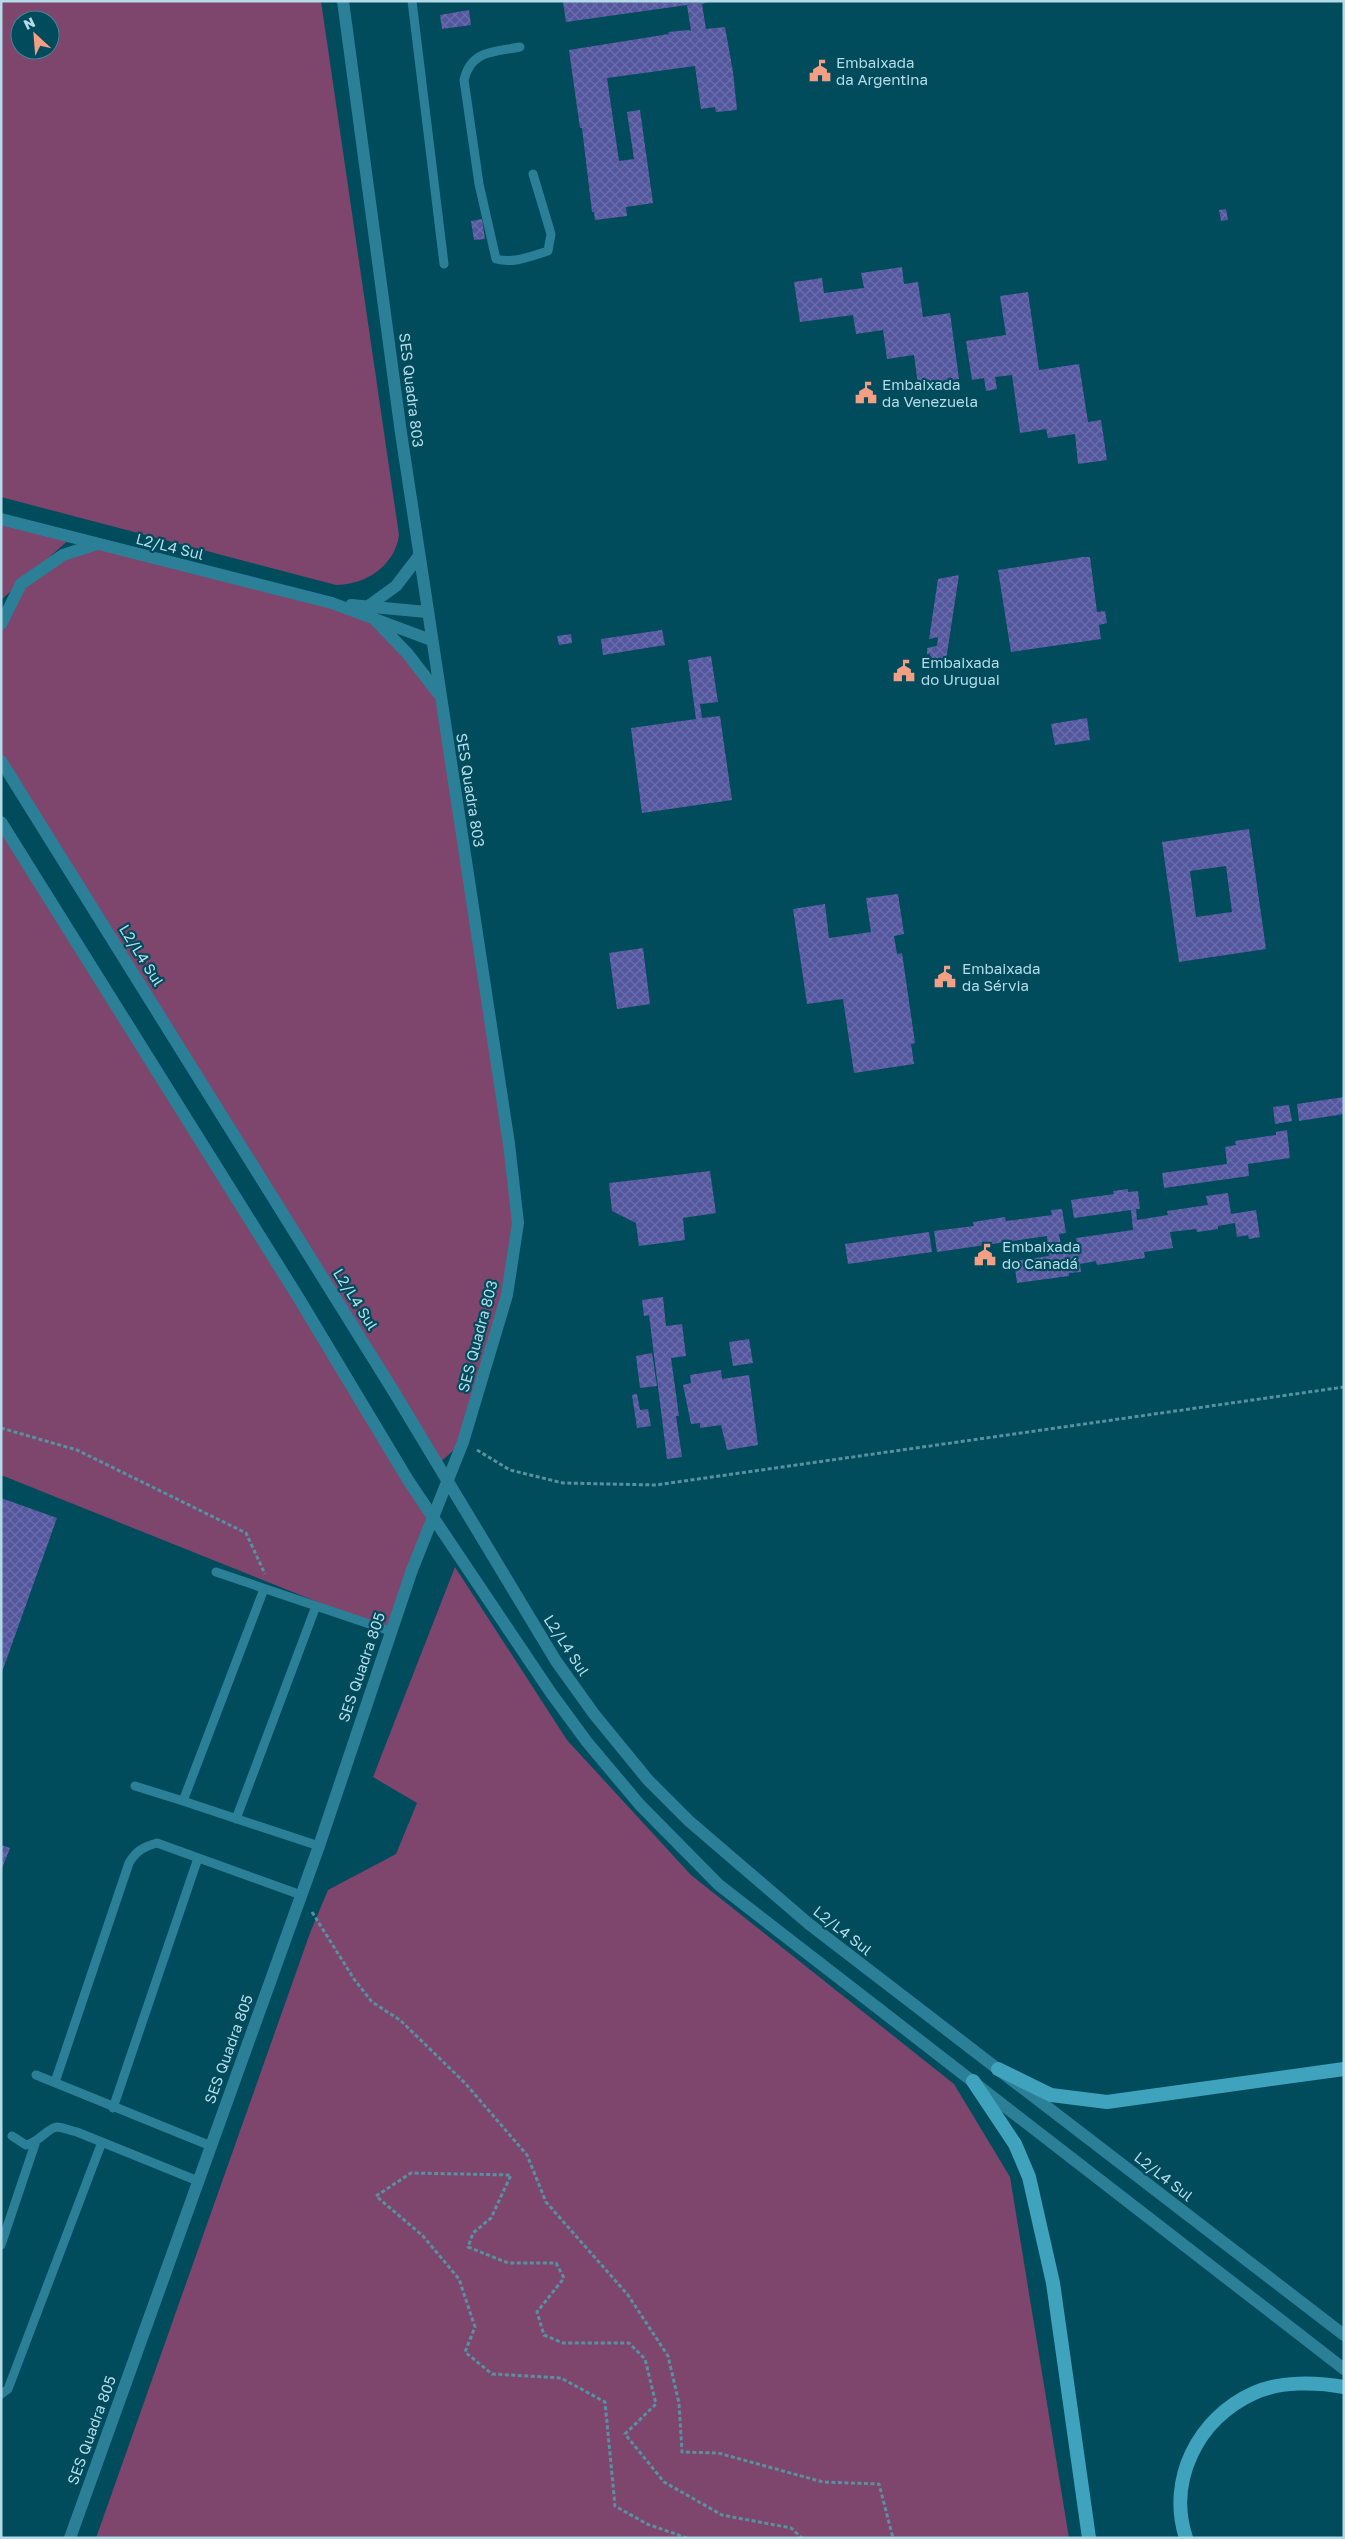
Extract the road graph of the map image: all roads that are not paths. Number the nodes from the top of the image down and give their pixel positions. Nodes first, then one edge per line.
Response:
1 (344, 1) edge
2 (412, 1) edge
3 (520, 47) dead end
4 (534, 174) dead end
5 (444, 264) dead end
6 (1, 519) edge
7 (97, 544) junction
8 (419, 556) junction
9 (332, 603) junction
10 (367, 607) junction
11 (428, 612) junction
12 (374, 619) junction
13 (1, 624) edge
14 (431, 640) junction
15 (441, 697) junction
16 (1, 762) edge
17 (1, 822) edge
18 (412, 1570) joint
19 (216, 1572) dead end
20 (264, 1589) junction
21 (316, 1606) junction
22 (390, 1631) junction
23 (135, 1786) dead end
24 (183, 1801) junction
25 (236, 1819) junction
26 (318, 1846) junction
27 (198, 1858) junction
28 (301, 1894) junction
29 (998, 2069) junction
30 (1344, 2069) edge
31 (36, 2075) dead end
32 (973, 2081) junction
33 (55, 2082) junction
34 (113, 2108) junction
35 (12, 2136) dead end
36 (102, 2142) junction
37 (35, 2144) junction
38 (211, 2146) junction
39 (198, 2181) junction
40 (1, 2245) edge
41 (1344, 2335) edge
42 (1344, 2369) edge
43 (1344, 2387) edge
44 (1, 2394) edge
45 (70, 2538) edge
46 (1089, 2538) edge
47 (1186, 2538) edge

1 - 8 main road, SES Quadra 803
2 - 5 lane
3 - 4 lane
6 - 7 main road, L2/L4 Sul
7 - 9 main road, L2/L4 Sul
7 - 13 main road
8 - 10 main road
8 - 11 main road, SES Quadra 803
9 - 10 main road, L2/L4 Sul
9 - 12 main road, L2/L4 Sul
10 - 11 main road, L2/L4 Sul
11 - 14 main road, SES Quadra 803
12 - 14 main road, L2/L4 Sul
12 - 15 main road
14 - 15 main road, SES Quadra 803
15 - 18 main road, SES Quadra 803
16 - 29 main road, L2/L4 Sul
17 - 32 main road
18 - 22 main road, SES Quadra 805
19 - 20 lane
20 - 21 lane
20 - 24 lane
21 - 22 lane
21 - 25 lane
22 - 26 main road, SES Quadra 805
23 - 24 lane
24 - 25 lane
25 - 26 lane
26 - 28 main road, SES Quadra 805
27 - 28 lane
27 - 33 lane
27 - 34 lane
28 - 38 main road, SES Quadra 805
29 - 30 highway
29 - 41 main road, L2/L4 Sul
31 - 33 lane
32 - 42 main road
32 - 46 highway
33 - 34 lane
34 - 38 lane
35 - 37 lane
36 - 37 lane
36 - 39 lane
36 - 44 lane
37 - 40 lane
38 - 39 main road, SES Quadra 805
39 - 45 main road, SES Quadra 805
43 - 47 highway

